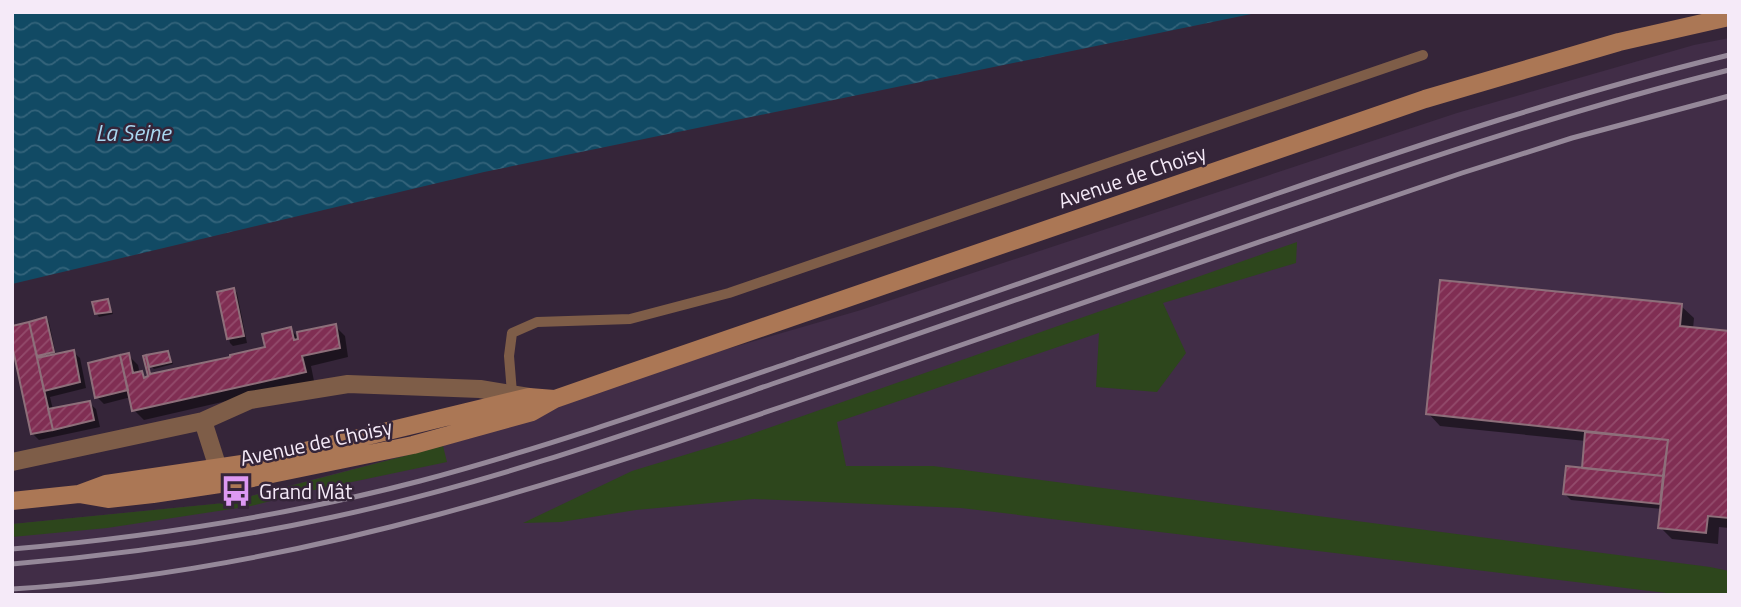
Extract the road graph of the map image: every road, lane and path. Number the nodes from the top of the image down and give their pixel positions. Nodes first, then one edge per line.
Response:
1 (1729, 17) edge
2 (1423, 55) dead end
3 (520, 395) junction
4 (555, 399) junction
5 (203, 421) junction
6 (12, 462) edge
7 (219, 476) junction
8 (12, 501) edge

1 - 4 main road, Avenue de Choisy
2 - 3 lane
3 - 4 main road, Avenue de Choisy
3 - 5 street
3 - 7 main road, Avenue de Choisy
4 - 7 main road, Avenue de Choisy
5 - 6 street
5 - 7 street
7 - 8 main road, Avenue de Choisy

